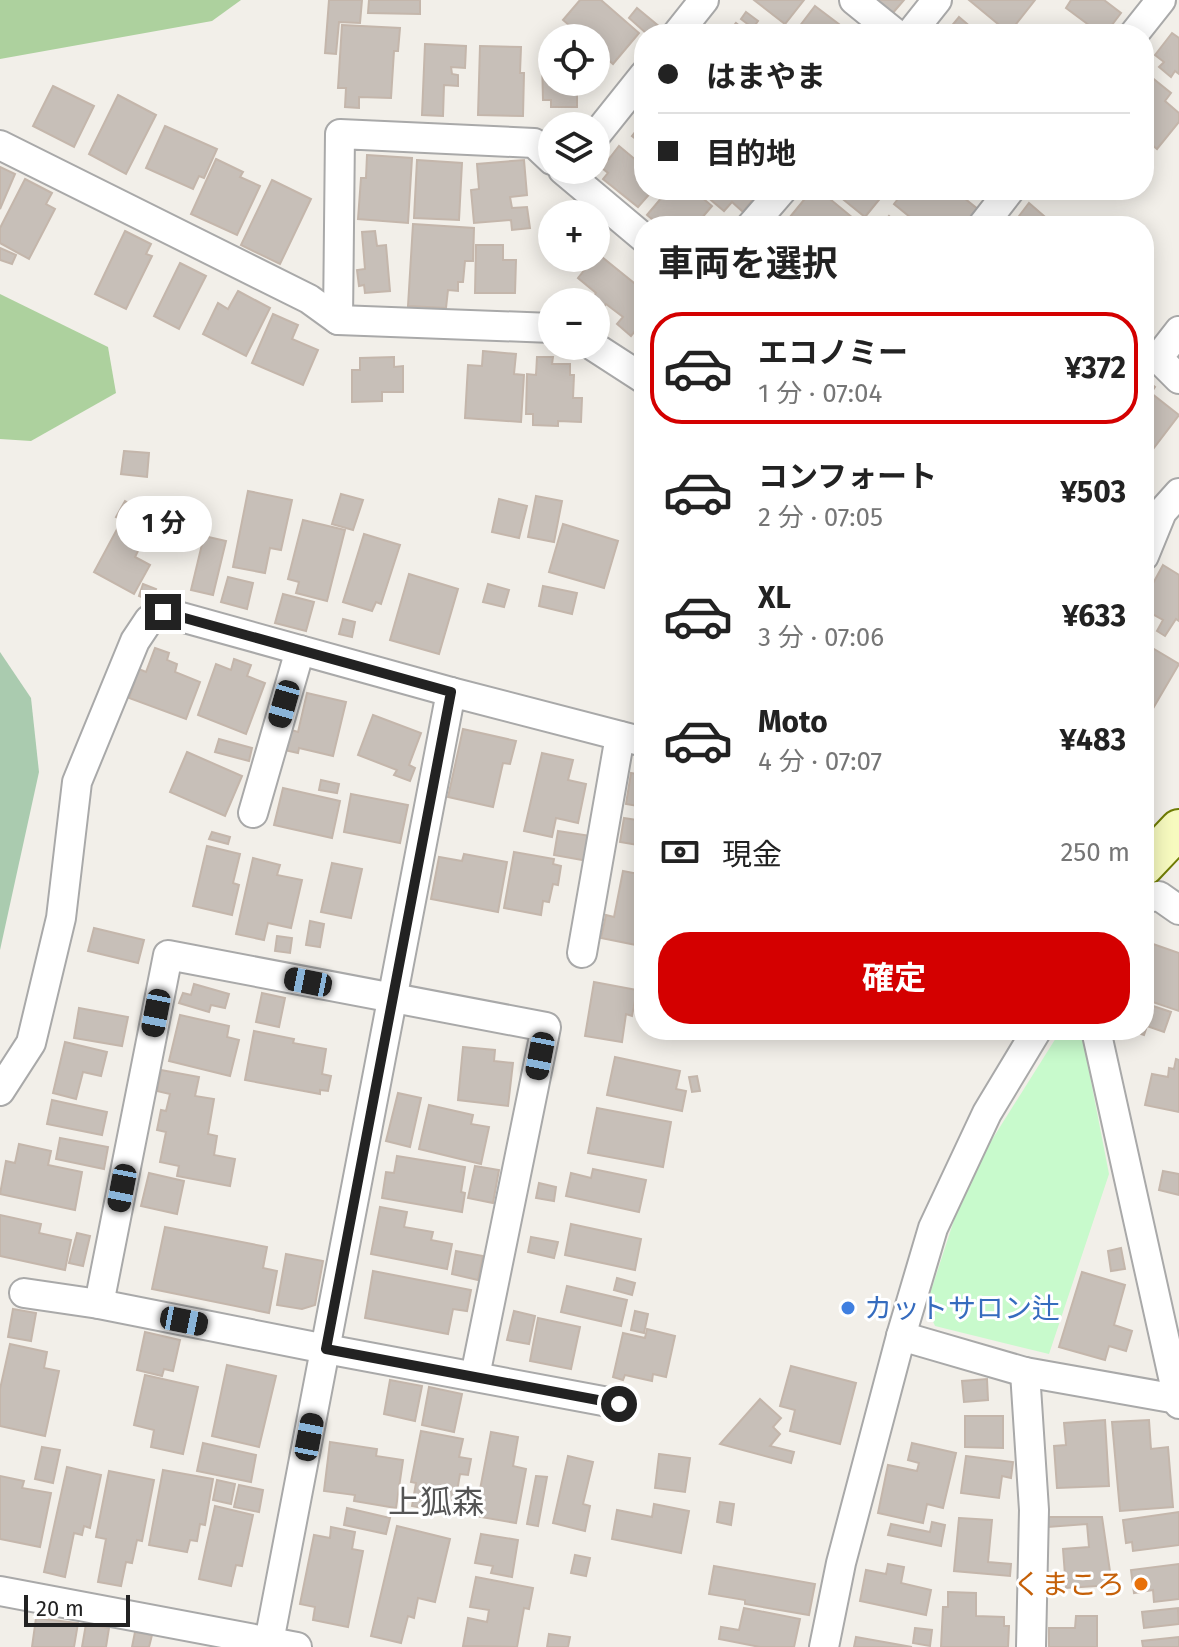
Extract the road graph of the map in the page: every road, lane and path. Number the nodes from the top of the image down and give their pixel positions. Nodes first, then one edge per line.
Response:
1 (704, 0) edge
2 (854, 0) edge
3 (937, 0) edge
4 (1161, 0) edge
5 (685, 24) edge
6 (884, 24) edge
7 (918, 24) edge
8 (1142, 24) edge
9 (634, 88) edge
10 (610, 118) edge
11 (0, 145) edge
12 (538, 147) edge
13 (581, 184) edge
14 (773, 200) edge
15 (1002, 200) edge
16 (760, 216) edge
17 (990, 216) edge
18 (634, 229) edge
19 (338, 320) junction
20 (538, 327) edge
21 (1179, 331) edge
22 (610, 355) edge
23 (634, 368) edge
24 (1179, 379) edge
25 (1179, 493) edge
26 (1154, 532) edge
27 (300, 650) junction
28 (451, 692) junction
29 (632, 739) edge
30 (253, 813) dead end
31 (1179, 829) edge
32 (1154, 855) edge
33 (1154, 897) edge
34 (1179, 910) edge
35 (582, 953) dead end
36 (392, 999) junction
37 (1031, 1040) edge
38 (1098, 1040) edge
39 (0, 1091) edge
40 (24, 1293) dead end
41 (99, 1304) junction
42 (901, 1336) junction
43 (326, 1349) junction
44 (1175, 1363) edge
45 (1025, 1372) junction
46 (475, 1376) junction
47 (1178, 1401) edge
48 (619, 1404) dead end
49 (0, 1591) edge
50 (268, 1644) edge
51 (297, 1647) edge
52 (824, 1647) edge
53 (1031, 1647) edge

1 - 5 street
2 - 6 street
3 - 7 street
4 - 8 street
9 - 10 street
11 - 19 street
12 - 19 street
13 - 18 street
14 - 16 street
15 - 17 street
19 - 20 street
21 - 24 street
22 - 23 street
25 - 26 street
27 - 28 street
27 - 30 street
27 - 39 street
28 - 29 street
28 - 36 street
29 - 35 street
31 - 32 street
33 - 34 street
36 - 41 street
36 - 43 street
36 - 46 street
37 - 42 street
38 - 44 street
40 - 41 street
41 - 43 street
42 - 45 street
42 - 52 street
43 - 46 street
43 - 50 street
44 - 47 street
45 - 47 street
45 - 53 street
46 - 48 street
49 - 50 street
50 - 51 street

